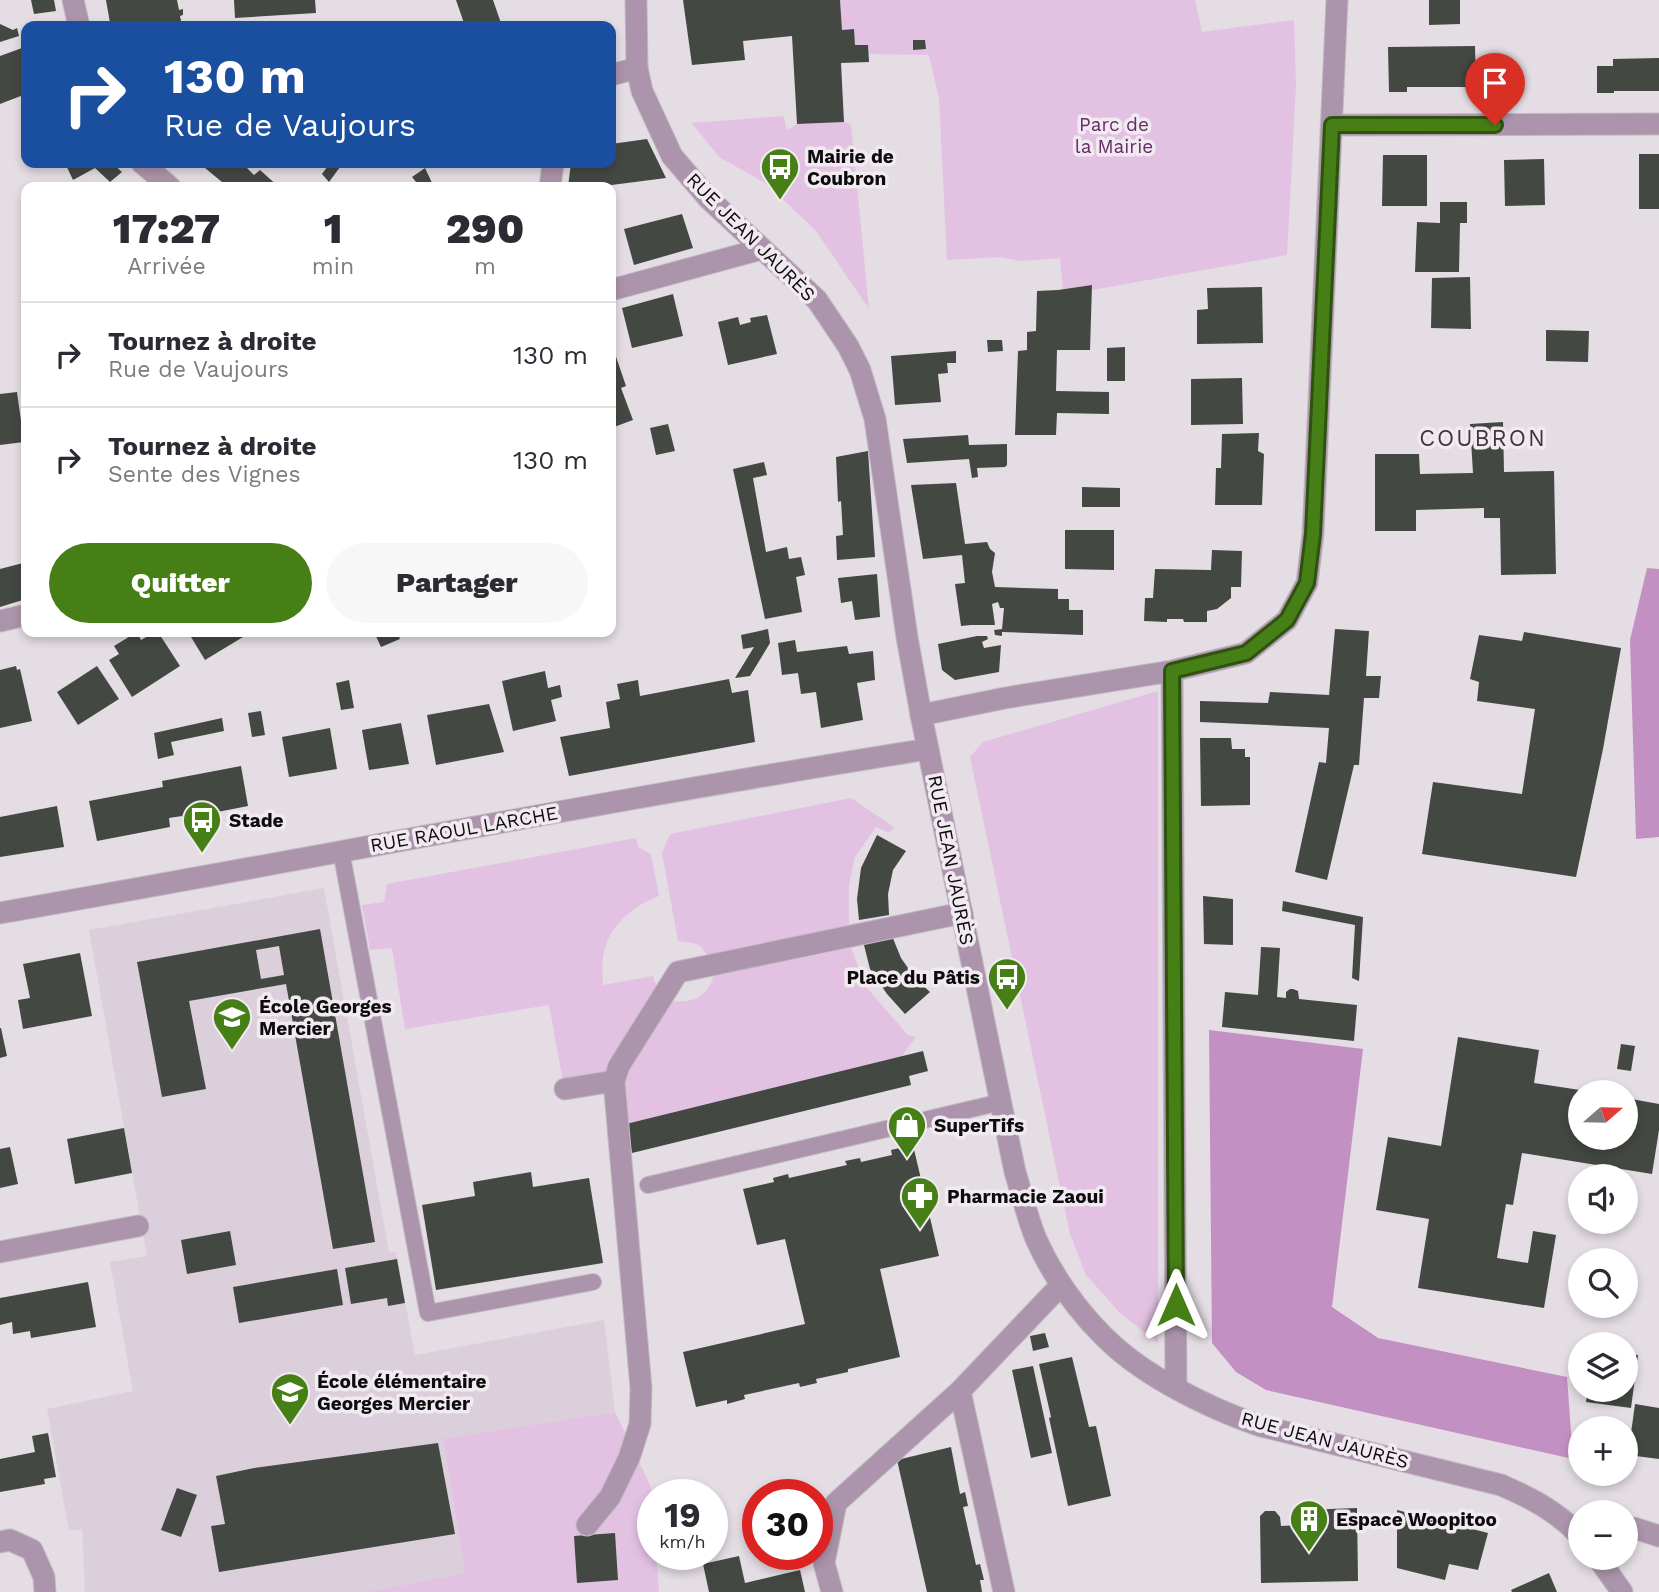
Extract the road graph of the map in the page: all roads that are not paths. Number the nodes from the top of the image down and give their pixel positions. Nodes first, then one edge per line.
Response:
1 (73, 0) edge
2 (636, 0) edge
3 (1336, 0) edge
4 (78, 21) edge
5 (637, 68) junction
6 (616, 74) edge
7 (1659, 124) edge
8 (1332, 125) junction
9 (148, 168) edge
10 (164, 182) edge
11 (762, 249) junction
12 (616, 289) edge
13 (21, 616) edge
14 (0, 621) edge
15 (1172, 671) junction
16 (921, 715) junction
17 (928, 749) junction
18 (341, 850) junction
19 (0, 913) edge
20 (962, 913) junction
21 (614, 1081) junction
22 (565, 1089) dead end
23 (1001, 1102) junction
24 (648, 1185) dead end
25 (138, 1226) dead end
26 (0, 1252) edge
27 (593, 1282) dead end
28 (1061, 1285) junction
29 (1176, 1388) junction
30 (960, 1391) junction
31 (1568, 1523) edge
32 (587, 1525) dead end
33 (1638, 1529) edge
34 (1659, 1536) edge
35 (0, 1542) edge
36 (1606, 1570) edge
37 (45, 1592) edge
38 (832, 1592) edge
39 (1004, 1592) edge
40 (1622, 1592) edge

1 - 4 street
2 - 5 street, RUE JEAN JAURÈS
3 - 8 street
5 - 6 street
5 - 11 street, RUE JEAN JAURÈS
7 - 8 street
8 - 15 street
9 - 10 street
11 - 12 street
11 - 16 street, RUE JEAN JAURÈS
13 - 14 street
15 - 16 street
15 - 29 street
16 - 17 street, RUE JEAN JAURÈS
17 - 18 street, RUE RAOUL LARCHE
17 - 20 street, RUE JEAN JAURÈS
18 - 19 street, RUE RAOUL LARCHE
18 - 27 lane
20 - 21 street
20 - 23 street, RUE JEAN JAURÈS
21 - 22 street
21 - 32 street
23 - 24 lane
23 - 28 street, RUE JEAN JAURÈS
25 - 26 street
28 - 29 street, RUE JEAN JAURÈS
28 - 30 street
29 - 31 street, RUE JEAN JAURÈS
30 - 38 street
30 - 39 street
33 - 34 street
35 - 37 street
36 - 40 street

